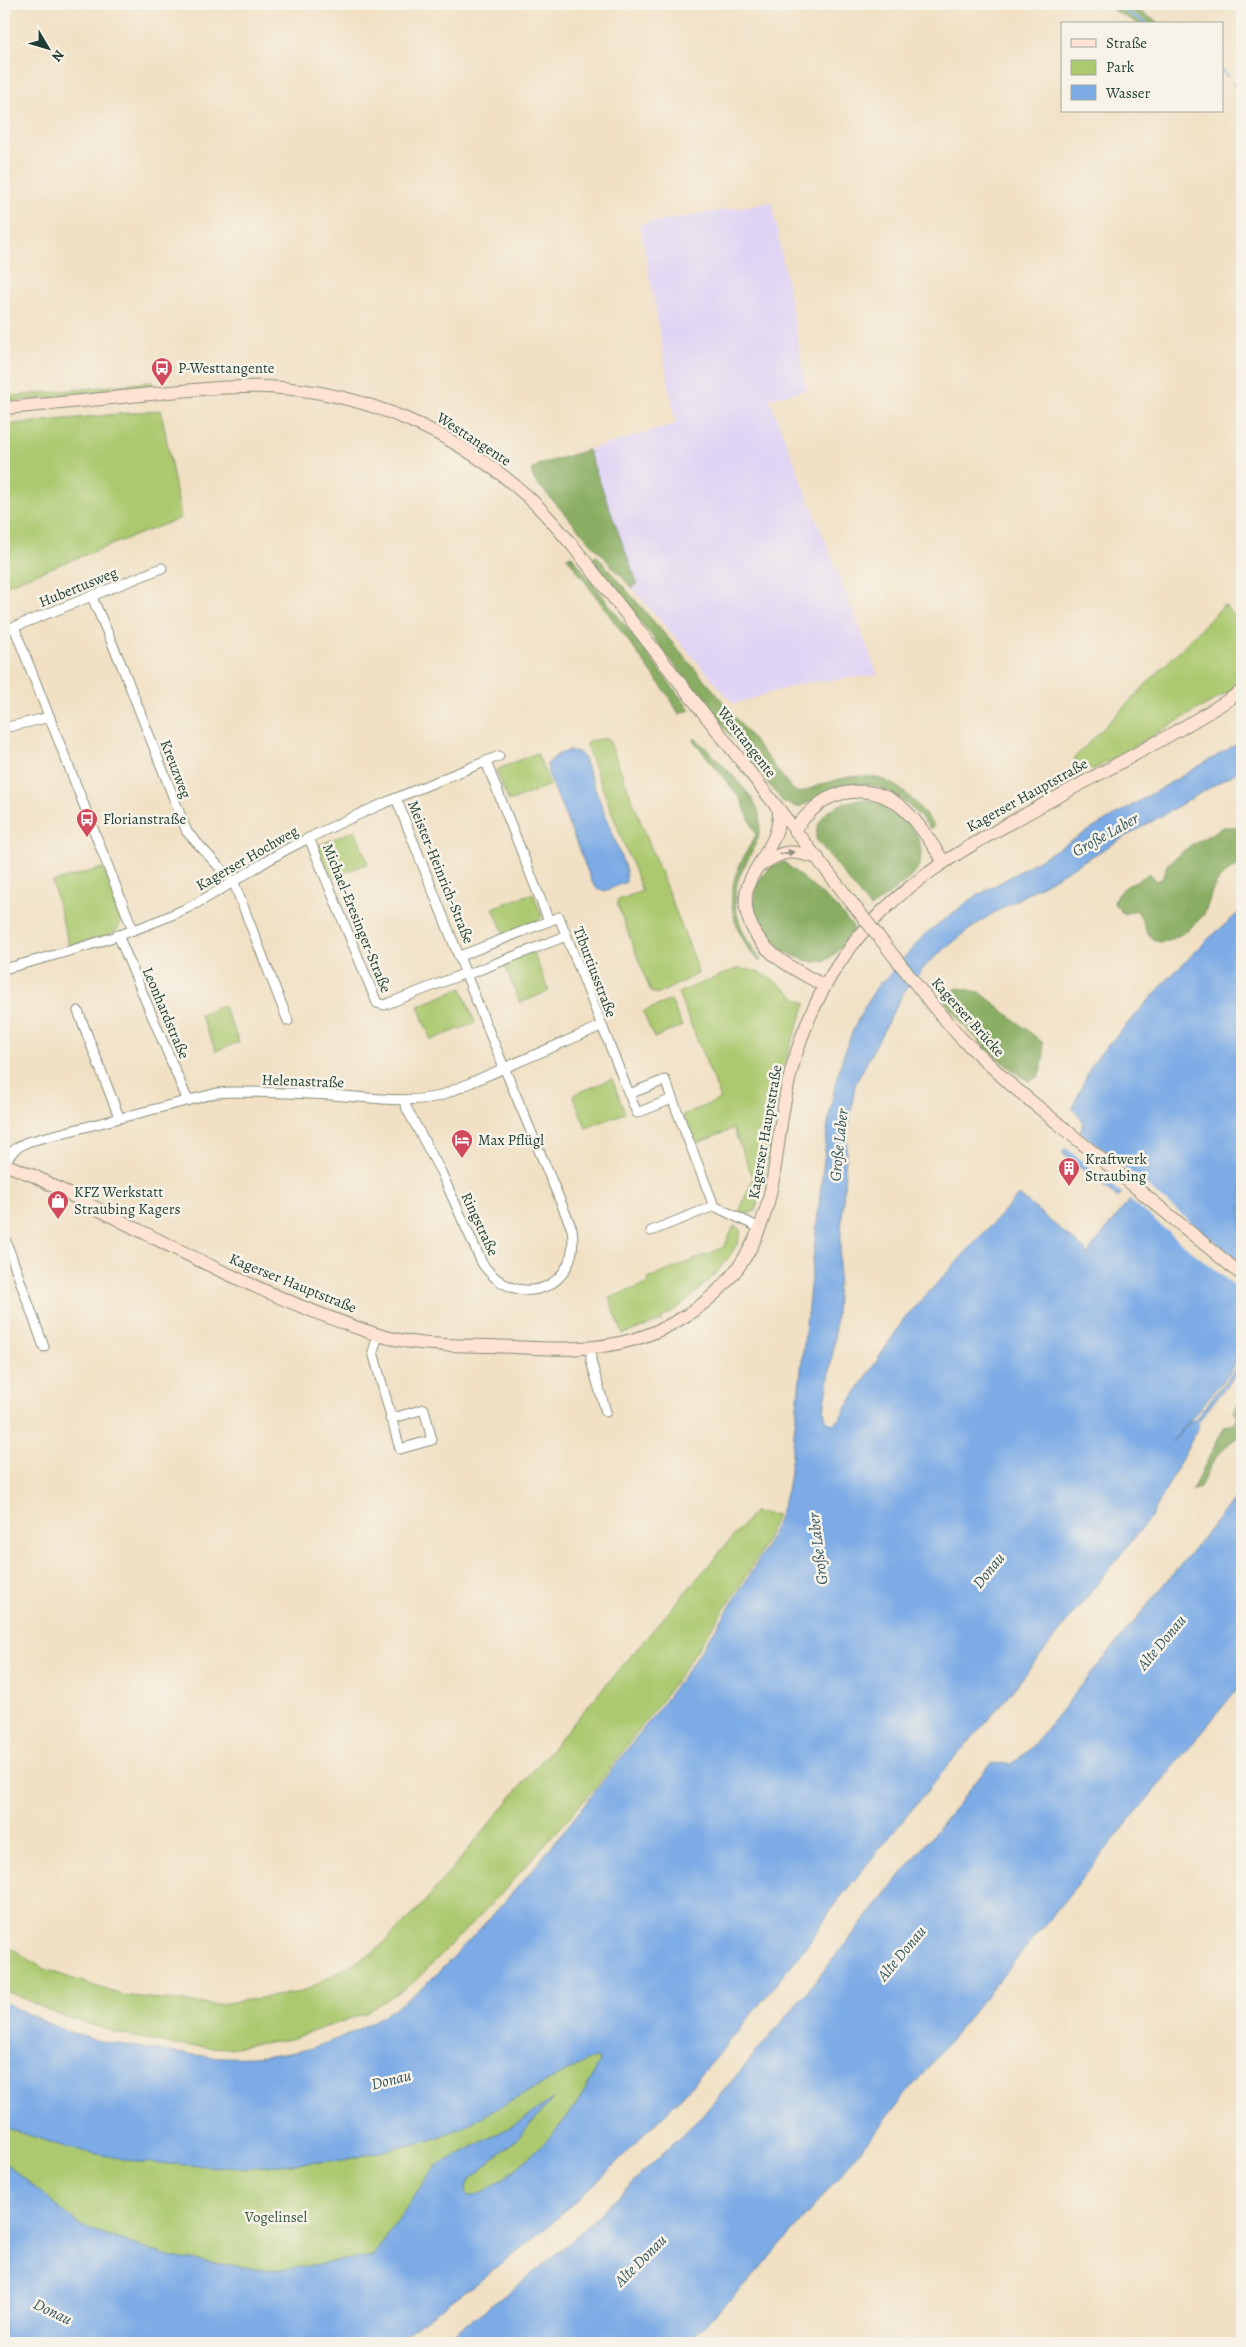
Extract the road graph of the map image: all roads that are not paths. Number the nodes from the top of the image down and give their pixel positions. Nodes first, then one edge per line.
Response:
1 (4, 408) edge
2 (162, 568) dead end
3 (92, 597) junction
4 (14, 627) junction
5 (4, 631) edge
6 (1242, 691) edge
7 (50, 717) junction
8 (4, 728) edge
9 (499, 756) dead end
10 (486, 762) junction
11 (396, 798) junction
12 (779, 809) junction
13 (794, 828) junction
14 (309, 838) junction
15 (818, 858) junction
16 (944, 862) junction
17 (758, 867) junction
18 (234, 883) junction
19 (549, 921) junction
20 (133, 930) junction
21 (118, 935) junction
22 (566, 936) junction
23 (460, 956) junction
24 (4, 969) edge
25 (466, 974) junction
26 (825, 986) junction
27 (78, 1011) dead end
28 (288, 1022) dead end
29 (601, 1026) junction
30 (505, 1068) junction
31 (629, 1094) junction
32 (672, 1099) junction
33 (404, 1100) junction
34 (188, 1101) junction
35 (119, 1117) junction
36 (4, 1164) edge
37 (714, 1206) junction
38 (760, 1228) junction
39 (651, 1232) dead end
40 (4, 1236) edge
41 (1242, 1275) edge
42 (378, 1335) junction
43 (44, 1347) dead end
44 (591, 1348) junction
45 (606, 1412) dead end
46 (390, 1419) junction

1 - 12 main road, Westtangente
2 - 3 street, Hubertusweg
3 - 4 street, Hubertusweg
3 - 18 street, Kreuzweg
4 - 5 street, Hubertusweg
4 - 7 street
6 - 16 main road, Kagerser Hauptstraße
7 - 8 street
7 - 20 street
9 - 10 street, Kagerser Hochweg
10 - 11 street, Kagerser Hochweg
10 - 19 street
11 - 14 street, Kagerser Hochweg
11 - 23 street, Meister-Heinrich-Straße
12 - 13 main road, Westtangente
12 - 17 main road
13 - 15 main road, Westtangente
13 - 16 main road
14 - 18 street, Kagerser Hochweg
14 - 25 street, Michael-Eresinger-Straße
17 -> 15 main road
15 - 41 main road, Kagerser Brücke, bridge
16 - 26 main road, Kagerser Hauptstraße
17 - 26 main road
18 - 20 street, Kagerser Hochweg
18 - 28 street, Kreuzweg
19 - 22 street, Tiburtiusstraße
19 - 23 street, Meister-Heinrich-Straße
20 - 21 street, Kagerser Hochweg
21 - 24 street, Kagerser Hochweg
21 - 34 street, Leonhardstraße
22 - 25 street
22 - 29 street, Tiburtiusstraße
23 - 25 street, Meister-Heinrich-Straße
25 - 30 street, Meister-Heinrich-Straße
26 - 38 main road, Kagerser Hauptstraße
27 - 35 street
29 - 30 street, Helenastraße
29 - 31 street, Tiburtiusstraße
30 - 33 street, Helenastraße
30 - 33 street, Ringstraße
31 - 32 street, Tiburtiusstraße
31 - 32 street
32 - 37 street
33 - 34 street, Helenastraße
34 - 35 street, Helenastraße
35 - 36 street, Helenastraße
36 - 42 main road, Kagerser Hauptstraße
37 - 38 street
37 - 39 street
38 - 44 main road, Kagerser Hauptstraße
40 - 43 street
42 - 44 main road, Kagerser Hauptstraße
42 - 46 street
44 - 45 street
46 - 46 street

